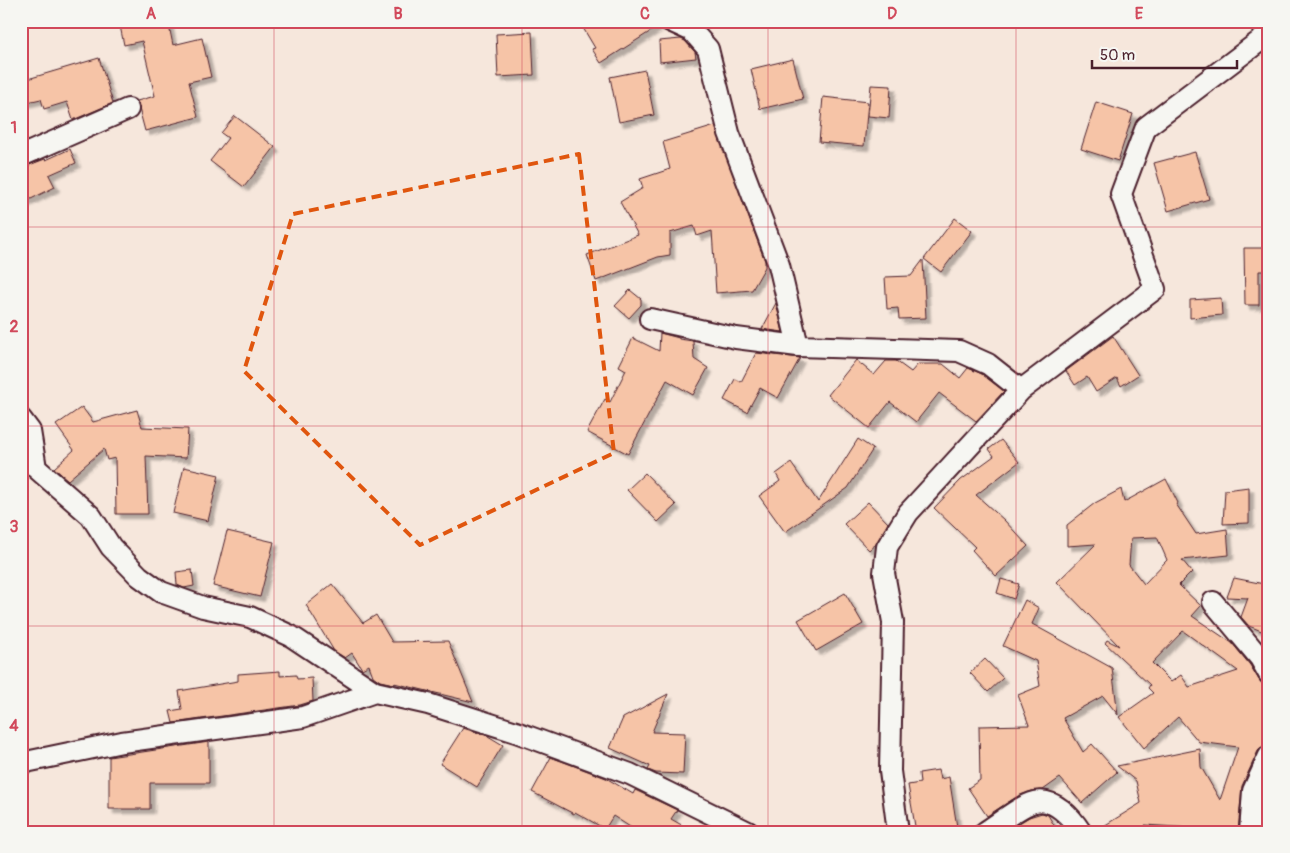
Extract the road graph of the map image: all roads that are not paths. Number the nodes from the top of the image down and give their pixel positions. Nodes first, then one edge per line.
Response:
1 (670, 21) edge
2 (1269, 34) edge
3 (128, 109) dead end
4 (21, 156) edge
5 (650, 319) dead end
6 (798, 346) junction
7 (1021, 390) junction
8 (21, 418) edge
9 (1213, 602) dead end
10 (1269, 674) edge
11 (375, 692) junction
12 (1269, 756) edge
13 (21, 762) edge
14 (748, 832) edge
15 (898, 832) edge
16 (985, 832) edge
17 (1081, 832) edge
18 (1250, 832) edge

1 - 6 street
2 - 7 street
3 - 4 street
5 - 6 street
6 - 7 street
7 - 15 street
8 - 11 street
9 - 10 street
11 - 13 street
11 - 14 street
12 - 18 street
16 - 17 street

